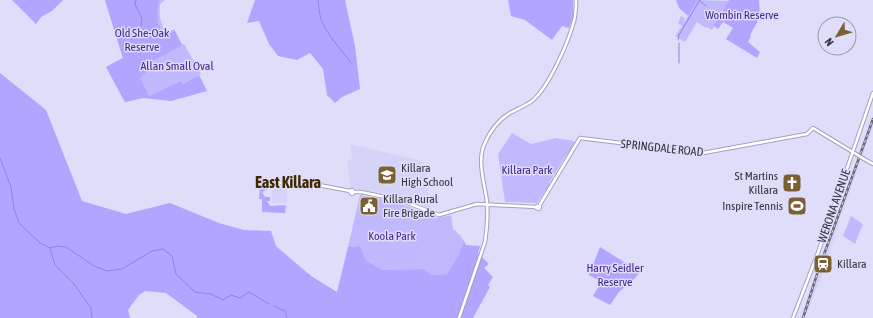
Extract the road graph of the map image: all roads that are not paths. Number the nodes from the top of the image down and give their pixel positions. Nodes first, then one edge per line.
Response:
1 (576, 0) edge
2 (873, 93) edge
3 (854, 153) junction
4 (873, 164) edge
5 (260, 183) dead end
6 (487, 204) junction
7 (460, 318) edge
8 (793, 318) edge

1 - 6 main road
2 - 3 main road, WERONA AVENUE
3 - 4 main road, bridge
3 - 6 main road, SPRINGDALE ROAD
3 - 8 main road, WERONA AVENUE
5 - 6 main road
6 - 7 main road

